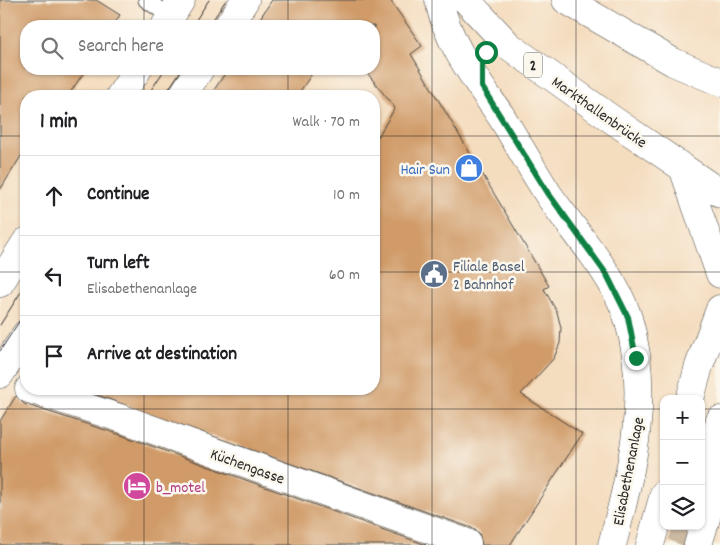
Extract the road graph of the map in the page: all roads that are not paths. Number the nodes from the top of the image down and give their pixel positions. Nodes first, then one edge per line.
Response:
1 (146, 0) edge
2 (245, 0) edge
3 (439, 0) edge
4 (466, 0) edge
5 (566, 0) edge
6 (172, 14) edge
7 (232, 20) edge
8 (508, 46) junction
9 (134, 75) edge
10 (196, 75) edge
11 (720, 82) edge
12 (482, 87) junction
13 (124, 90) edge
14 (186, 90) edge
15 (674, 162) junction
16 (720, 193) edge
17 (20, 251) edge
18 (720, 274) edge
19 (0, 283) edge
20 (720, 308) edge
21 (20, 343) edge
22 (0, 374) edge
23 (0, 379) edge
24 (20, 385) edge
25 (50, 395) edge
26 (691, 395) edge
27 (720, 420) edge
28 (720, 471) edge
29 (701, 485) edge
30 (660, 509) edge
31 (467, 543) dead end
32 (698, 544) edge
33 (612, 545) edge
34 (650, 545) edge

1 - 6 lane
2 - 7 main road
3 - 12 main road, Elisabethenanlage
4 - 8 main road, Markthallenbrücke / 2
5 - 11 main road
8 - 12 main road
8 - 15 main road, Markthallenbrücke / 2
9 - 13 main road
10 - 14 main road
12 - 33 main road, Elisabethenanlage
15 - 16 main road, Markthallenbrücke / 2
15 - 18 main road
17 - 19 main road
20 - 26 main road
21 - 22 main road
23 - 24 main road, Küchengasse
25 - 31 main road, Küchengasse
27 - 29 main road
28 - 32 main road
30 - 34 main road

